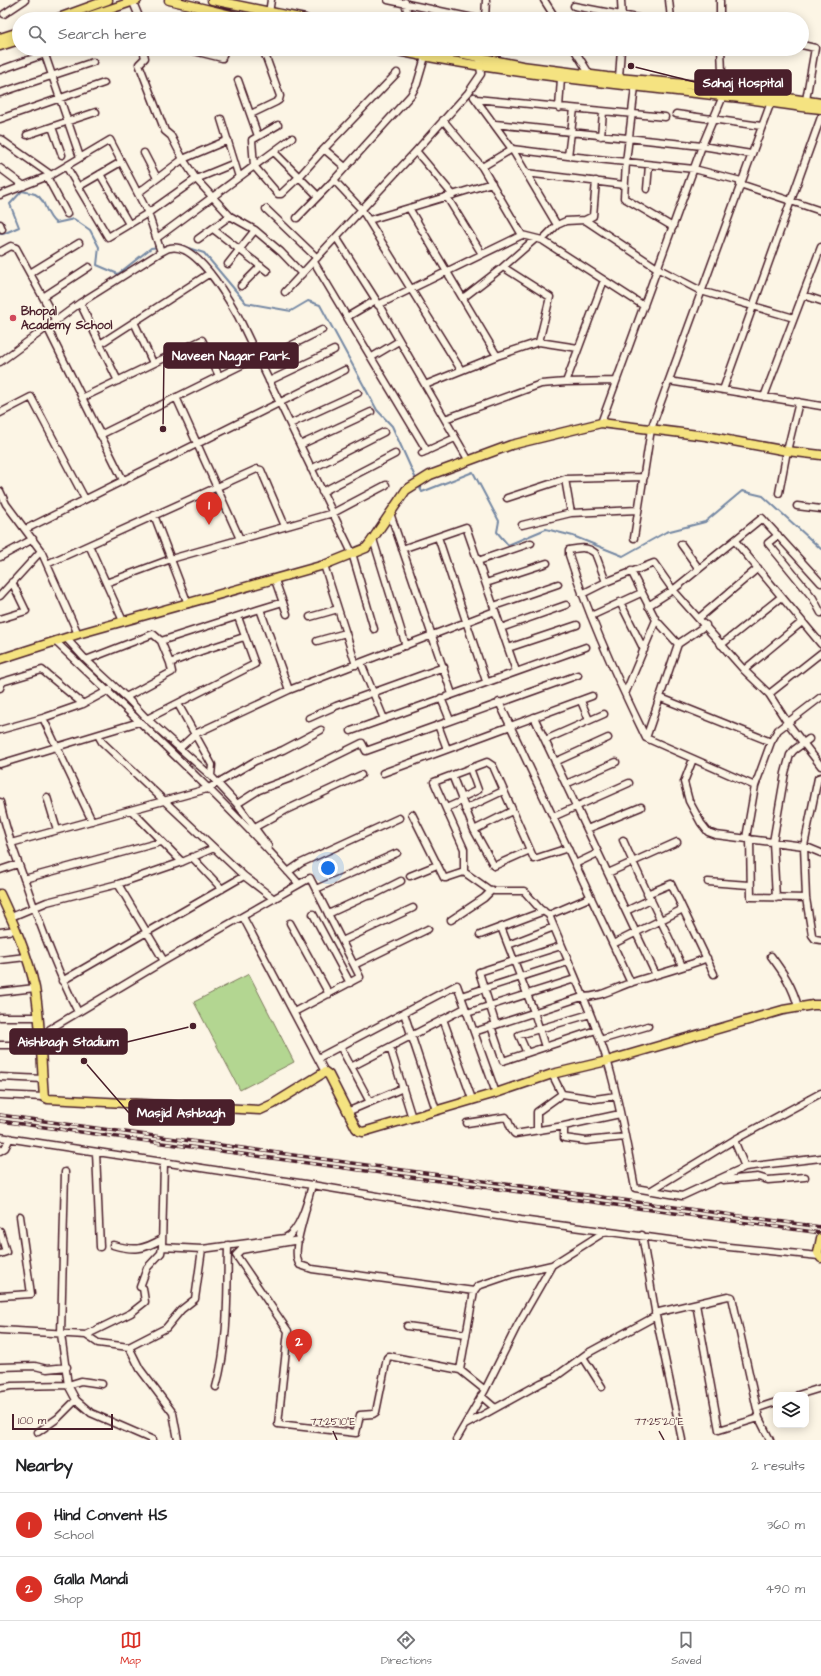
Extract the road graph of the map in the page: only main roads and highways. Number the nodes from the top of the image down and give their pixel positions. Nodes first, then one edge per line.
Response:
1 (108, 0) edge
2 (134, 0) edge
3 (169, 0) edge
4 (212, 0) edge
5 (255, 10) joint
6 (75, 12) edge
7 (101, 12) edge
8 (213, 12) edge
9 (264, 12) edge
10 (12, 34) edge
11 (0, 38) edge
12 (12, 42) edge
13 (0, 46) edge
14 (423, 56) edge
15 (481, 57) edge
16 (723, 92) junction
17 (821, 103) edge
18 (821, 109) edge
19 (821, 455) edge
20 (0, 659) edge
21 (0, 894) edge
22 (821, 1005) edge
23 (820, 1242) edge
24 (820, 1257) edge

1 - 6 main road
2 - 7 main road
3 - 8 main road
4 - 5 main road
5 - 9 main road
10 - 11 main road
12 - 13 main road
14 - 15 main road
15 - 16 main road
15 - 16 main road
16 - 17 main road
16 - 18 main road
19 - 20 main road
21 - 22 main road
23 - 24 main road

